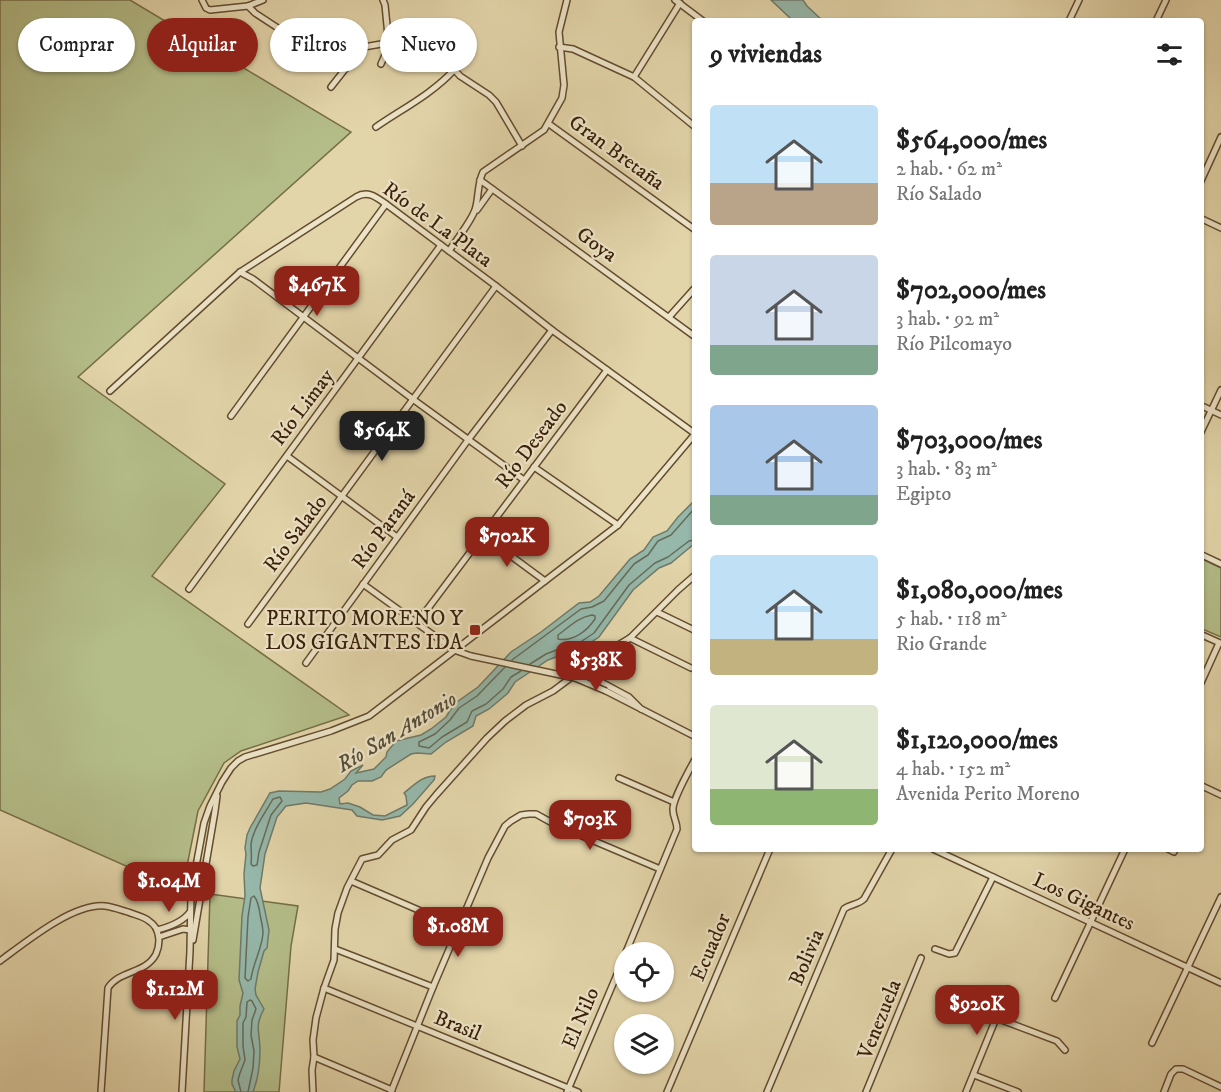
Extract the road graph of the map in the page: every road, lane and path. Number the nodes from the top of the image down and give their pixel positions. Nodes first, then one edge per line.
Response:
1 (201, 0) edge
2 (262, 0) edge
3 (384, 0) edge
4 (567, 0) edge
5 (1079, 0) edge
6 (1166, 0) edge
7 (677, 1) edge
8 (248, 6) junction
9 (386, 18) edge
10 (699, 18) edge
11 (1070, 18) edge
12 (1157, 18) edge
13 (270, 23) edge
14 (380, 44) edge
15 (559, 47) junction
16 (452, 72) edge
17 (456, 72) edge
18 (634, 77) junction
19 (331, 87) dead end
20 (549, 124) junction
21 (692, 124) edge
22 (376, 128) dead end
23 (1221, 137) edge
24 (522, 146) junction
25 (1204, 174) edge
26 (480, 180) junction
27 (492, 189) junction
28 (386, 204) junction
29 (474, 213) junction
30 (1204, 220) edge
31 (692, 228) edge
32 (1221, 228) edge
33 (441, 245) junction
34 (449, 251) junction
35 (240, 272) junction
36 (496, 286) junction
37 (692, 291) edge
38 (303, 316) junction
39 (669, 317) junction
40 (552, 330) junction
41 (692, 334) edge
42 (359, 359) junction
43 (607, 370) junction
44 (1221, 390) edge
45 (110, 392) dead end
46 (414, 400) junction
47 (1204, 407) edge
48 (1211, 411) junction
49 (1221, 415) edge
50 (231, 416) dead end
51 (1204, 426) edge
52 (692, 433) edge
53 (692, 436) edge
54 (468, 440) junction
55 (287, 456) junction
56 (534, 467) junction
57 (524, 480) junction
58 (342, 497) junction
59 (618, 525) junction
60 (484, 536) junction
61 (397, 537) junction
62 (1204, 556) edge
63 (1221, 564) edge
64 (692, 578) edge
65 (545, 581) junction
66 (363, 585) junction
67 (189, 589) dead end
68 (657, 612) junction
69 (417, 623) junction
70 (248, 624) dead end
71 (692, 629) edge
72 (1204, 636) edge
73 (630, 638) junction
74 (1220, 643) edge
75 (454, 650) junction
76 (306, 663) dead end
77 (584, 666) junction
78 (691, 668) dead end
79 (1204, 677) edge
80 (641, 709) junction
81 (692, 735) edge
82 (692, 764) edge
83 (619, 778) dead end
84 (1204, 787) edge
85 (217, 793) junction
86 (1221, 795) edge
87 (674, 802) junction
88 (769, 852) edge
89 (890, 852) edge
90 (939, 852) edge
91 (1124, 852) edge
92 (660, 869) junction
93 (993, 877) junction
94 (351, 881) junction
95 (1221, 897) edge
96 (191, 910) junction
97 (1091, 923) junction
98 (458, 927) junction
99 (157, 930) junction
100 (190, 930) junction
101 (159, 937) junction
102 (630, 942) edge
103 (335, 949) junction
104 (935, 949) dead end
105 (190, 951) junction
106 (921, 958) dead end
107 (0, 960) edge
108 (1188, 967) junction
109 (614, 982) edge
110 (1221, 983) edge
111 (433, 987) junction
112 (324, 988) junction
113 (1008, 989) dead end
114 (1055, 998) dead end
115 (996, 1018) junction
116 (417, 1026) junction
117 (1152, 1043) dead end
118 (1065, 1050) dead end
119 (314, 1057) junction
120 (974, 1075) junction
121 (1221, 1087) edge
122 (568, 1090) edge
123 (391, 1091) edge
124 (101, 1092) edge
125 (182, 1092) edge
126 (313, 1092) edge
127 (578, 1092) edge
128 (667, 1092) edge
129 (767, 1092) edge
130 (866, 1092) edge
131 (966, 1092) edge
132 (1018, 1092) edge
133 (1164, 1092) edge

1 - 8 street
2 - 8 street
3 - 9 street
4 - 15 street
5 - 11 street
6 - 12 street
7 - 10 street
7 - 18 street
8 - 13 street
14 - 19 street
15 - 18 street
15 - 20 street
16 - 22 street
17 - 24 street
18 - 21 street
20 - 24 street
20 - 31 street, Gran Bretaña
23 - 25 street
24 - 26 street
26 - 27 street, Goya
26 - 29 street
27 - 29 street
27 - 39 street, Goya
28 - 33 street, Río de La Plata
28 - 35 street, Río de La Plata
28 - 38 street
29 - 34 street
30 - 32 street
33 - 34 street, Río de La Plata
33 - 42 street, Río Limay
34 - 36 street, Río de La Plata
35 - 38 street
35 - 45 street, Río de La Plata
36 - 40 street, Río de La Plata
36 - 46 street, Río Salado
37 - 39 street
38 - 42 street
38 - 50 street
39 - 41 street, Goya
40 - 43 street, Río de La Plata
40 - 54 street, Río Paraná
42 - 46 street
42 - 55 street, Río Limay
43 - 52 street, Río de La Plata
43 - 56 street, Río Deseado
44 - 48 street
46 - 54 street
46 - 58 street, Río Salado
47 - 48 street
48 - 49 street
48 - 51 street
53 - 59 street
54 - 57 street
54 - 61 street, Río Paraná
55 - 58 street
55 - 67 street, Río Limay
56 - 57 street, Río Deseado
56 - 59 street
57 - 60 street, Río Deseado
58 - 61 street
58 - 70 street, Río Salado
59 - 65 street
60 - 65 street
60 - 69 street, Río Deseado
61 - 66 street, Río Paraná
62 - 63 street
64 - 68 street
65 - 75 street
66 - 69 street
66 - 76 street, Río Paraná
68 - 71 street
68 - 73 street
69 - 75 street
72 - 74 street
73 - 77 street
73 - 78 street
74 - 79 street
75 - 80 street, bridge
75 - 85 street
77 - 80 street
77 - 94 street
80 - 81 street
82 - 87 street
83 - 87 street
84 - 86 street
85 - 96 street
85 - 105 street
87 - 92 street
88 - 128 street, Ecuador
89 - 129 street, Bolivia
90 - 93 street, Los Gigantes
91 - 97 street
92 - 98 street
92 - 102 street
93 - 97 street, Los Gigantes
93 - 104 street
94 - 98 street
94 - 103 street
95 - 108 street
96 - 99 street
96 - 100 street
97 - 108 street, Los Gigantes
97 - 114 street
98 - 111 street
99 - 101 street
99 - 107 street
100 - 101 street
100 - 105 street
101 - 124 street
103 - 111 street
103 - 112 street
105 - 125 street
106 - 130 street, Venezuela
108 - 110 street, Los Gigantes
108 - 117 street
109 - 122 street, El Nilo
111 - 116 street
112 - 116 street, Brasil
112 - 119 street
113 - 115 street
115 - 118 street
115 - 120 street
116 - 122 street, Brasil
116 - 123 street
119 - 123 street
119 - 126 street
120 - 131 street
120 - 132 street
121 - 133 street
122 - 127 street, Brasil

